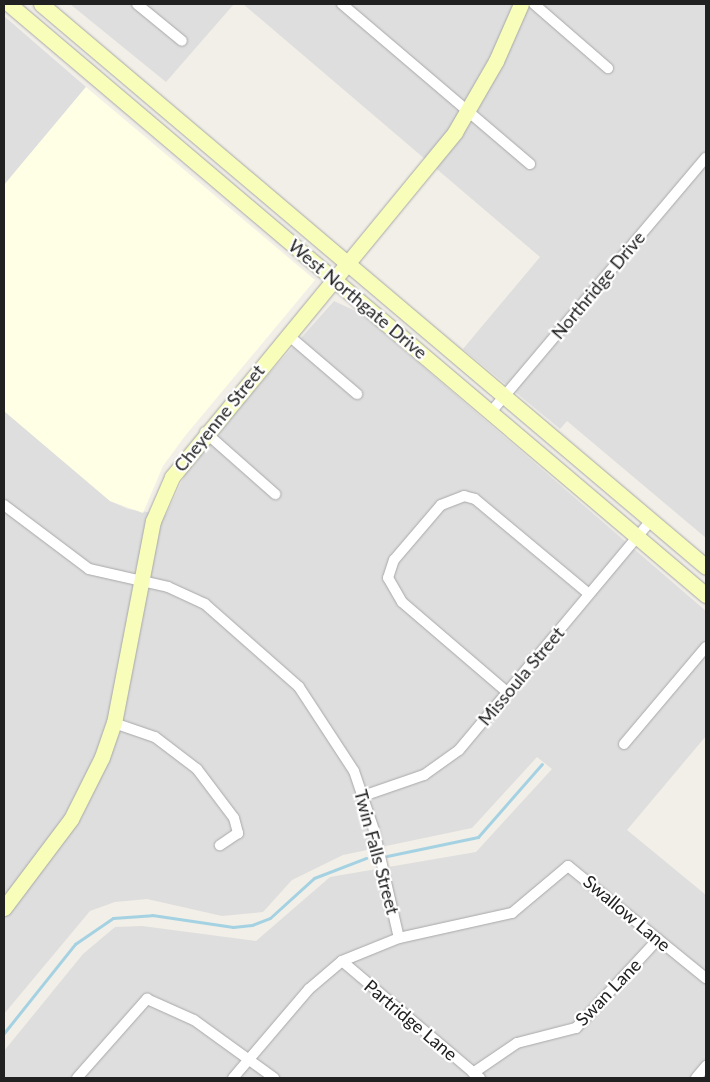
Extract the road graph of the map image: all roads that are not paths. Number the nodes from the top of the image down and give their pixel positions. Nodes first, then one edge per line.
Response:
1 (10, 4) edge
2 (41, 4) edge
3 (137, 4) edge
4 (342, 4) edge
5 (521, 4) edge
6 (534, 4) edge
7 (182, 42) dead end
8 (608, 68) dead end
9 (141, 89) junction
10 (128, 105) junction
11 (468, 112) junction
12 (706, 158) edge
13 (530, 164) dead end
14 (348, 264) junction
15 (335, 280) junction
16 (288, 335) junction
17 (357, 394) dead end
18 (504, 395) junction
19 (491, 412) junction
20 (205, 432) junction
21 (275, 494) dead end
22 (4, 505) edge
23 (651, 520) junction
24 (637, 536) junction
25 (706, 566) edge
26 (140, 581) junction
27 (589, 594) junction
28 (706, 594) edge
29 (706, 647) edge
30 (507, 692) junction
31 (114, 723) junction
32 (624, 744) dead end
33 (363, 796) junction
34 (220, 845) dead end
35 (4, 908) edge
36 (399, 938) junction
37 (658, 939) junction
38 (342, 961) junction
39 (706, 978) edge
40 (250, 1058) junction
41 (706, 1066) edge
42 (476, 1076) edge
43 (77, 1078) edge
44 (233, 1078) edge
45 (274, 1078) edge
46 (696, 1078) edge

1 - 10 main road, West Northgate Drive
2 - 9 main road, West Northgate Drive
3 - 7 street
4 - 11 street
5 - 11 main road, Cheyenne Street
6 - 8 street
9 - 10 main road
9 - 14 main road, West Northgate Drive
10 - 15 main road, West Northgate Drive
11 - 13 street
11 - 14 main road, Cheyenne Street
12 - 18 street, Northridge Drive
14 - 15 main road, Cheyenne Street
14 - 18 main road, West Northgate Drive
15 - 16 main road, Cheyenne Street
15 - 19 main road, West Northgate Drive
16 - 17 street
16 - 20 main road, Cheyenne Street
18 - 19 street, Northridge Drive
18 - 23 main road, West Northgate Drive
19 - 24 main road, West Northgate Drive
20 - 21 street
20 - 26 main road, Cheyenne Street
22 - 26 street, Twin Falls Street
23 - 24 street, Missoula Street
23 - 25 main road, West Northgate Drive
24 - 27 street, Missoula Street
24 - 28 main road, West Northgate Drive
26 - 31 main road, Cheyenne Street
26 - 33 street, Twin Falls Street
27 - 30 street, Missoula Street
27 - 30 street
29 - 32 street
30 - 33 street, Missoula Street
31 - 34 street
31 - 35 main road, Cheyenne Street
33 - 36 street, Twin Falls Street
36 - 37 street, Swallow Lane
36 - 38 street
37 - 39 street, Swallow Lane
37 - 42 street, Swan Lane
38 - 40 street
38 - 42 street, Partridge Lane
40 - 43 street
40 - 44 street
40 - 45 street
41 - 46 street

